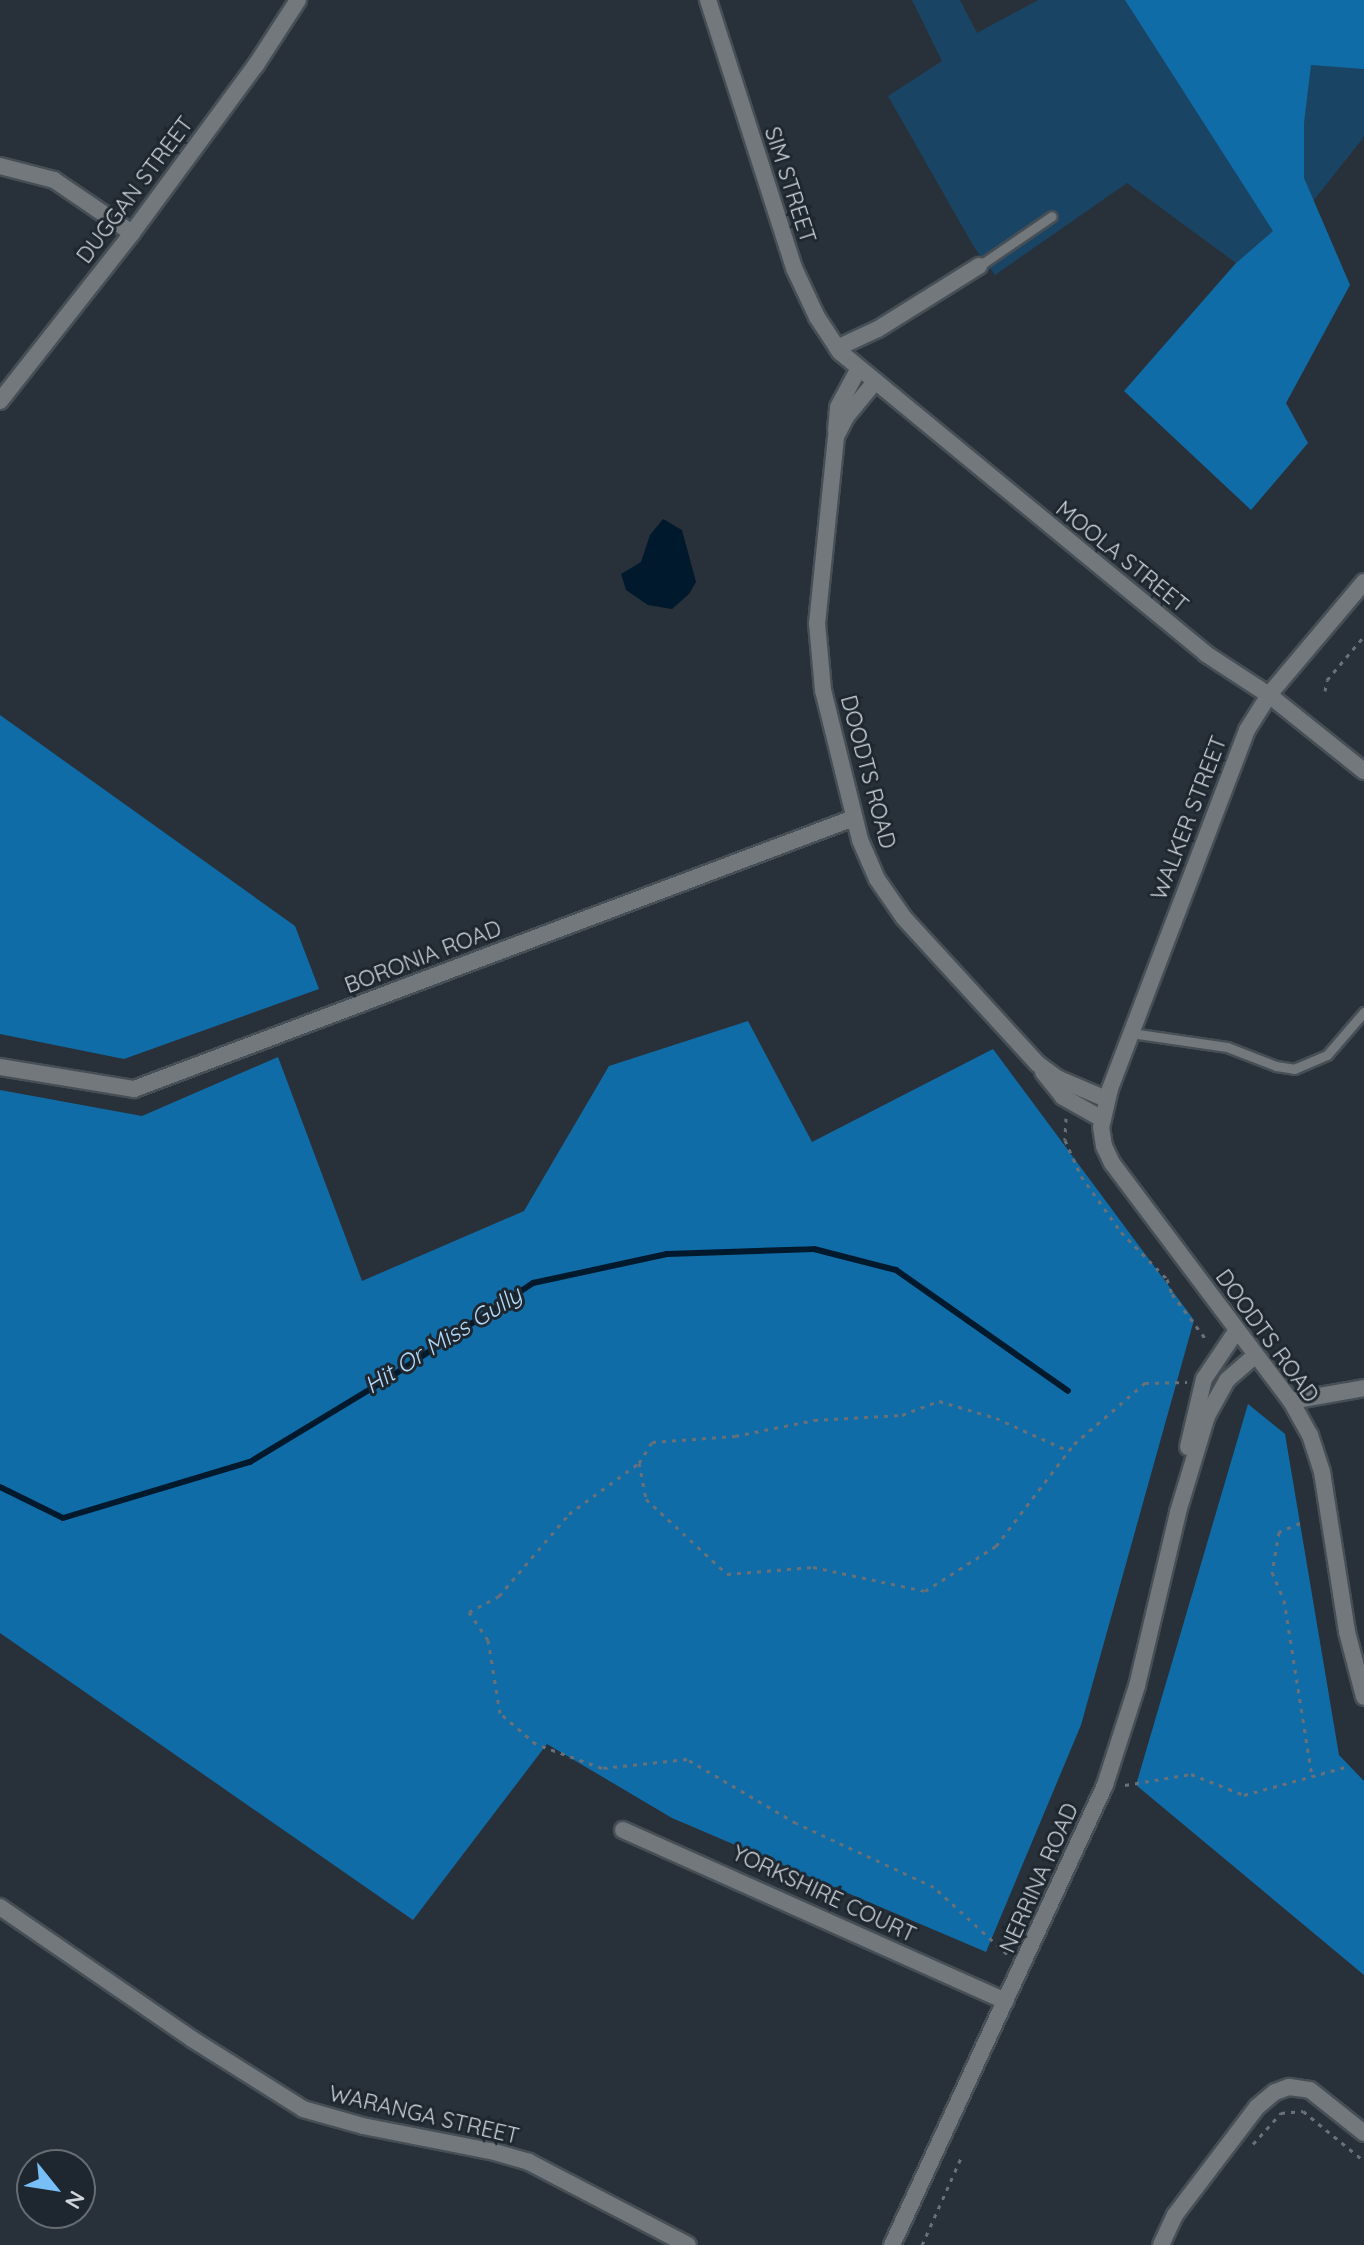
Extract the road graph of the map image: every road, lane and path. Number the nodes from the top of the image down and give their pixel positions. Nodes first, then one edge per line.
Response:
1 (298, 0) edge
2 (708, 0) edge
3 (0, 166) edge
4 (1052, 216) dead end
5 (132, 233) junction
6 (979, 266) joint
7 (837, 348) junction
8 (858, 370) junction
9 (874, 383) junction
10 (0, 401) edge
11 (836, 442) junction
12 (1364, 582) edge
13 (1364, 636) edge
14 (1325, 691) dead end
15 (1269, 695) junction
16 (1364, 771) edge
17 (854, 818) junction
18 (1364, 1012) edge
19 (1131, 1033) junction
20 (1030, 1055) junction
21 (0, 1067) edge
22 (1106, 1099) junction
23 (1069, 1101) junction
24 (1102, 1119) junction
25 (1237, 1330) junction
26 (1256, 1355) junction
27 (1219, 1356) junction
28 (1203, 1384) junction
29 (1364, 1388) edge
30 (1291, 1401) junction
31 (1069, 1451) junction
32 (639, 1463) junction
33 (1178, 1512) junction
34 (1300, 1523) dead end
35 (1364, 1697) edge
36 (1349, 1766) dead end
37 (1312, 1776) junction
38 (1105, 1785) junction
39 (623, 1830) dead end
40 (0, 1907) edge
41 (1022, 1967) junction
42 (1006, 2001) junction
43 (1303, 2111) dead end
44 (1364, 2133) edge
45 (961, 2158) dead end
46 (1364, 2161) edge
47 (688, 2245) edge
48 (892, 2245) edge
49 (922, 2245) edge
50 (1161, 2245) edge

1 - 5 street, DUGGAN STREET
2 - 7 street, SIM STREET
3 - 5 street
4 - 6 lane
5 - 10 street, DUGGAN STREET
6 - 7 street
7 - 8 street, SIM STREET
8 - 9 street, MOOLA STREET
8 - 11 street, DOODTS ROAD
9 - 11 street, DOODTS ROAD
9 - 15 street, MOOLA STREET
11 - 17 street, DOODTS ROAD
12 - 15 street, WALKER STREET
13 - 14 path
15 - 16 street, MOOLA STREET
15 - 19 street, WALKER STREET
17 - 20 street, DOODTS ROAD
17 - 21 street, BORONIA ROAD
18 - 19 lane
19 - 22 street, WALKER STREET
20 - 22 street, DOODTS ROAD
20 - 23 street, DOODTS ROAD
22 - 24 street, DOODTS ROAD
23 - 24 street, DOODTS ROAD
23 - 27 path
24 - 25 street, DOODTS ROAD
25 - 26 street, DOODTS ROAD
25 - 27 street, NERRINA ROAD
26 - 30 street, DOODTS ROAD
26 - 33 street, NERRINA ROAD
27 - 28 street, NERRINA ROAD
28 - 31 path
28 - 33 street, NERRINA ROAD
29 - 30 street
30 - 35 street, DOODTS ROAD
31 - 32 path
31 - 32 path
32 - 41 path
33 - 38 street, NERRINA ROAD
34 - 37 path
36 - 37 path
37 - 38 path
38 - 41 street, NERRINA ROAD
39 - 42 street, YORKSHIRE COURT
40 - 47 street, WARANGA STREET
41 - 42 street, NERRINA ROAD
42 - 48 street, NERRINA ROAD
43 - 46 path
44 - 50 street
45 - 49 path

